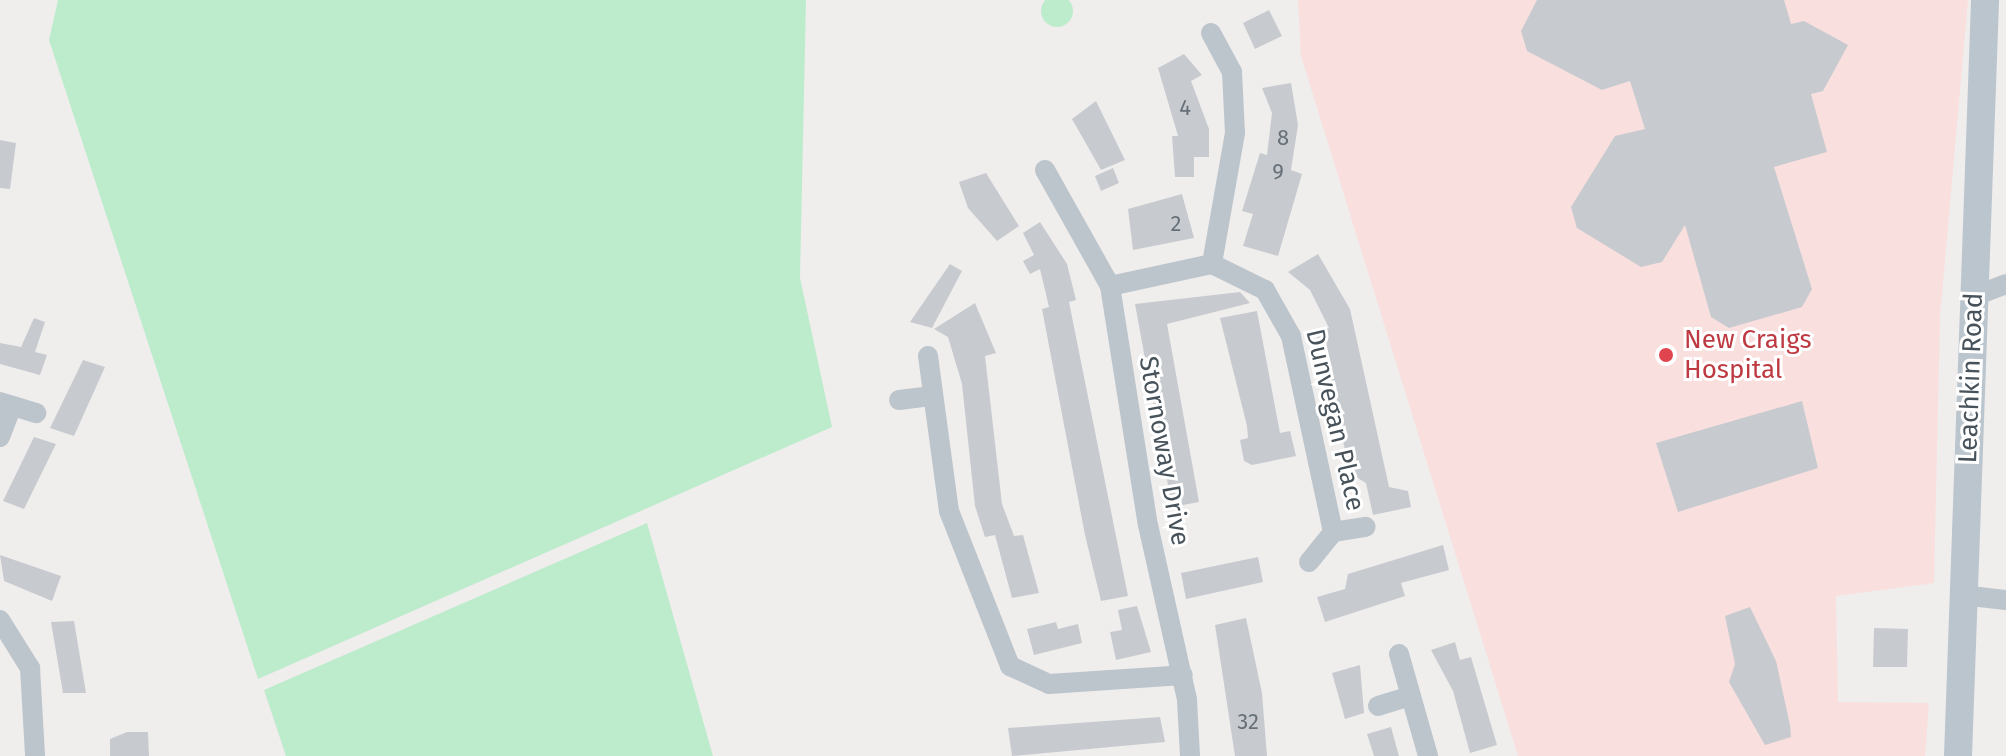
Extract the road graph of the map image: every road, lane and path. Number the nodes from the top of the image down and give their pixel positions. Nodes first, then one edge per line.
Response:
1 (1985, 0) edge
2 (1211, 33) dead end
3 (1045, 170) dead end
4 (1212, 264) junction
5 (2006, 284) edge
6 (1110, 286) junction
7 (1975, 296) junction
8 (928, 356) dead end
9 (933, 396) junction
10 (899, 400) dead end
11 (6, 404) edge
12 (36, 413) dead end
13 (0, 437) edge
14 (1366, 527) dead end
15 (1333, 532) junction
16 (1309, 562) dead end
17 (1962, 595) junction
18 (2006, 600) edge
19 (0, 620) edge
20 (1399, 654) dead end
21 (1183, 675) junction
22 (1411, 696) junction
23 (1378, 706) dead end
24 (35, 756) edge
25 (1190, 756) edge
26 (1428, 756) edge
27 (1958, 756) edge

1 - 7 street, Leachkin Road
2 - 4 street
3 - 6 street, Stornoway Drive
4 - 6 street
4 - 15 street, Dunvegan Place
5 - 7 street
6 - 21 street, Stornoway Drive
7 - 17 street, Leachkin Road
8 - 9 street
9 - 10 street
9 - 21 street
11 - 12 street
11 - 13 street
14 - 15 street, Dunvegan Place
15 - 16 street, Dunvegan Place
17 - 18 street
17 - 27 street, Leachkin Road
19 - 24 street
20 - 22 street
21 - 25 street, Stornoway Drive
22 - 23 street
22 - 26 street

